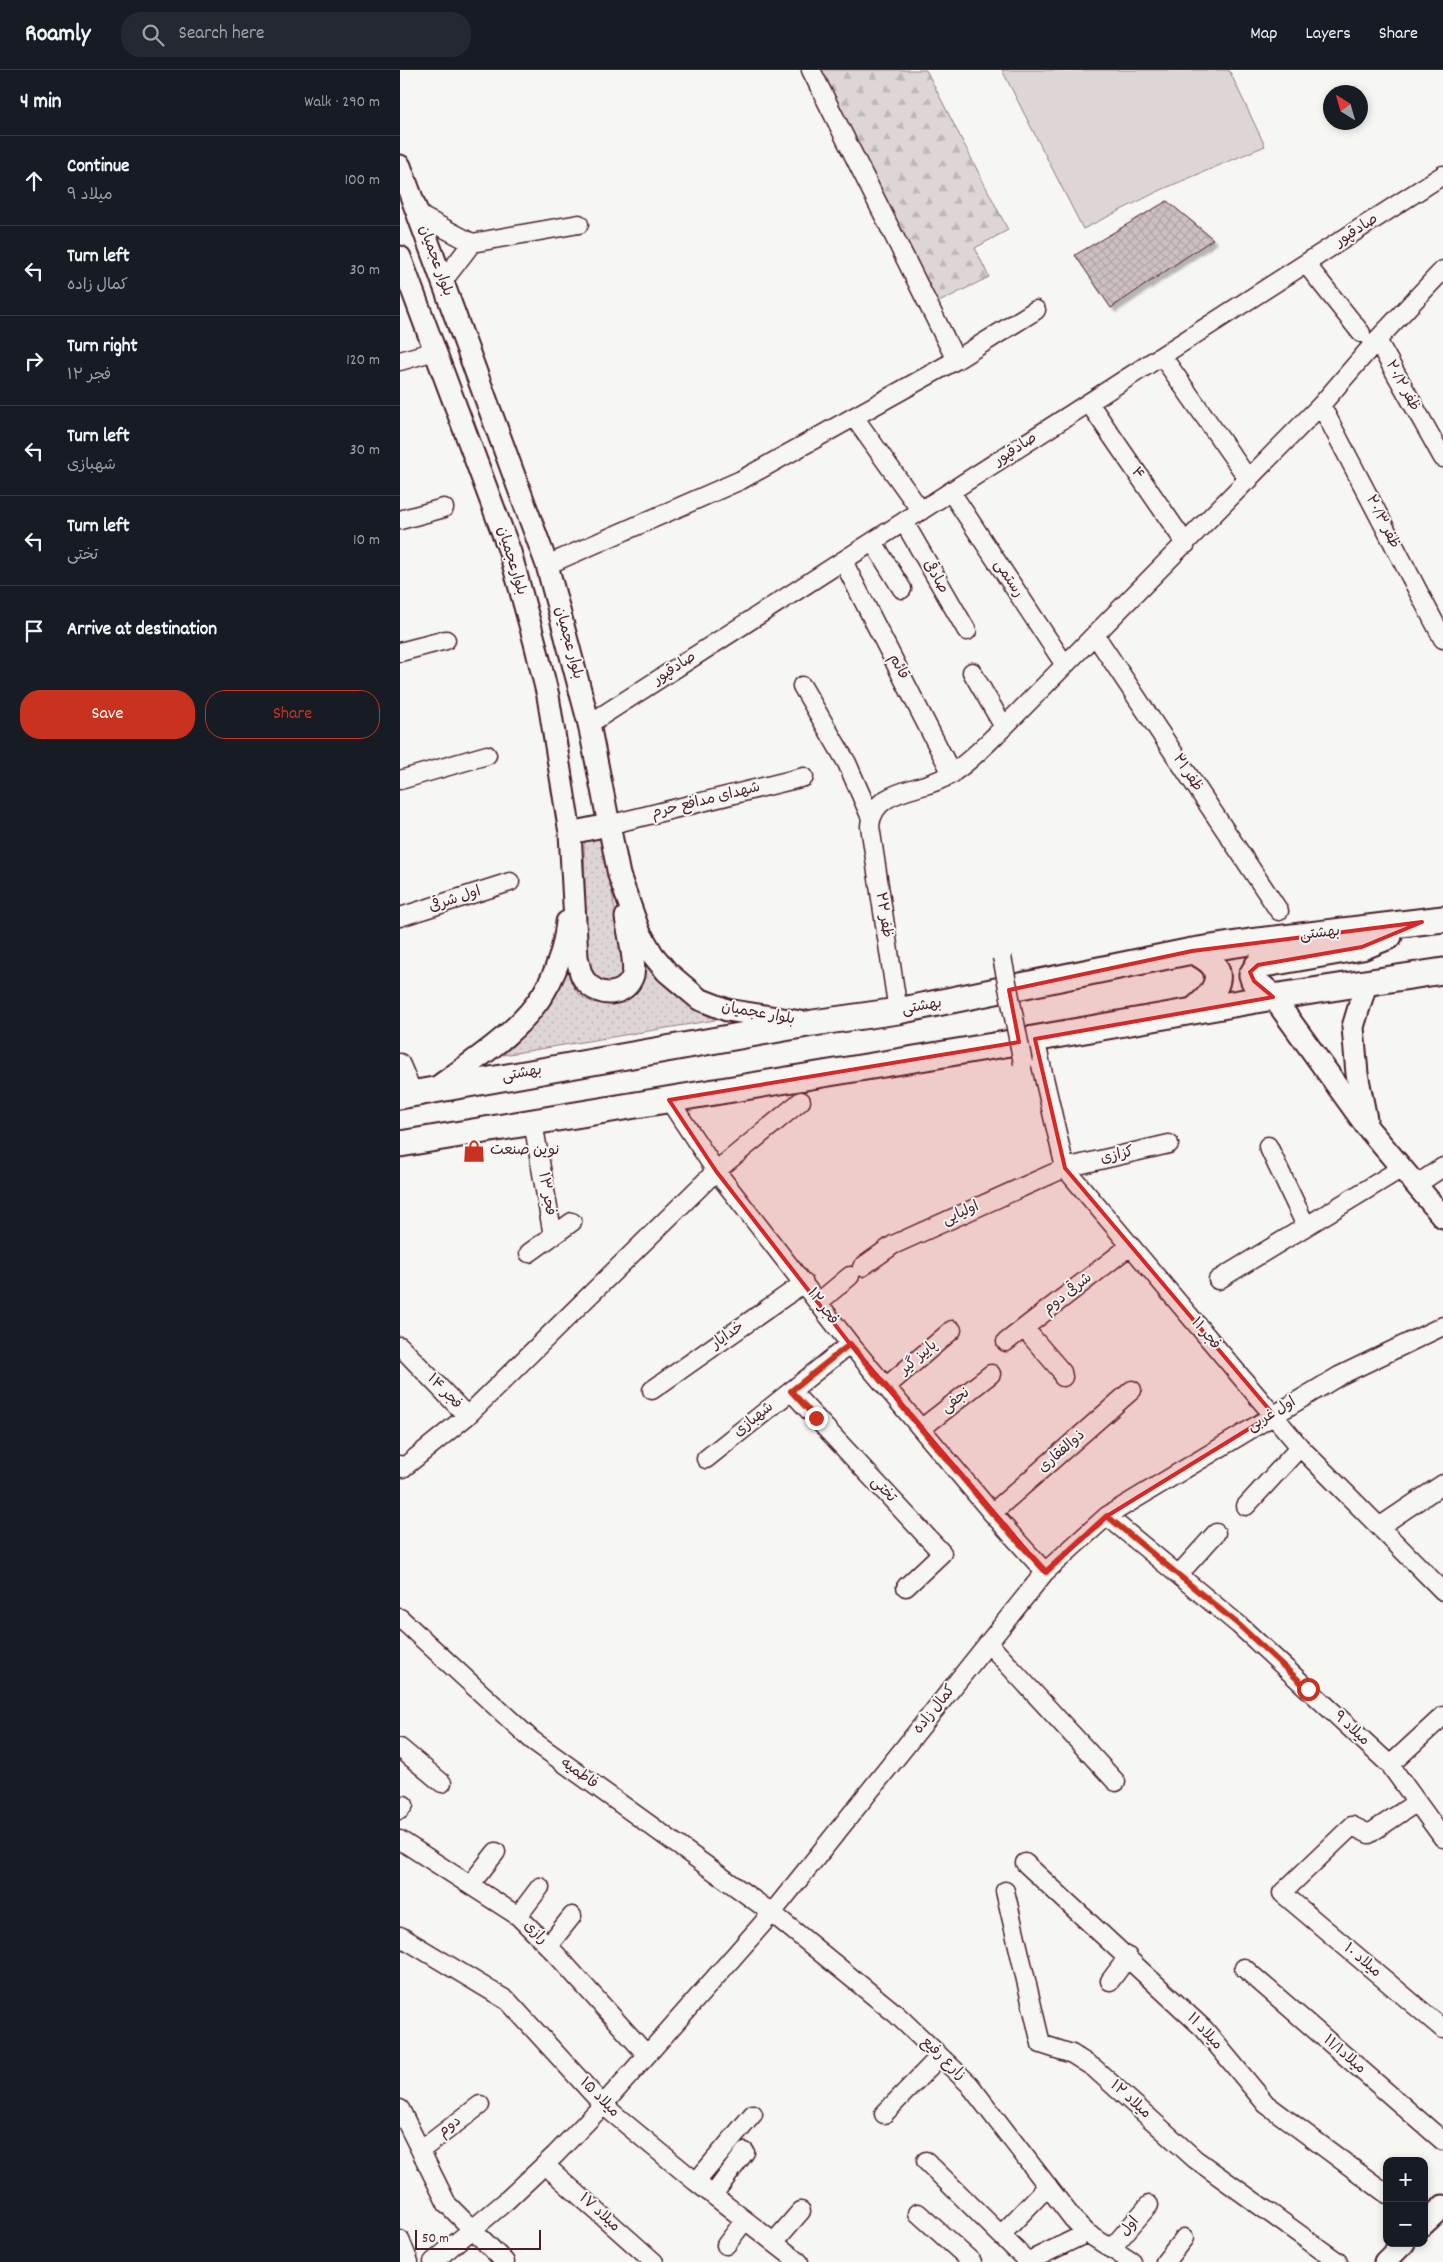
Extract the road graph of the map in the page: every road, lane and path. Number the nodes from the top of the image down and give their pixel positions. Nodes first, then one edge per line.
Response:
1 (811, 70) edge
2 (400, 166) edge
3 (1443, 176) edge
4 (419, 215) junction
5 (578, 224) dead end
6 (472, 243) junction
7 (400, 257) edge
8 (1306, 264) junction
9 (1443, 270) edge
10 (443, 281) junction
11 (1036, 310) dead end
12 (1369, 336) junction
13 (435, 351) junction
14 (1162, 356) junction
15 (956, 360) junction
16 (400, 361) edge
17 (1088, 403) junction
18 (1321, 405) junction
19 (854, 417) junction
20 (1443, 458) edge
21 (1249, 480) junction
22 (951, 492) junction
23 (444, 508) dead end
24 (921, 511) junction
25 (400, 520) edge
26 (904, 522) junction
27 (873, 542) junction
28 (1186, 544) junction
29 (843, 561) junction
30 (546, 564) junction
31 (902, 589) dead end
32 (967, 632) dead end
33 (1095, 635) junction
34 (1443, 639) edge
35 (446, 640) dead end
36 (400, 652) edge
37 (1066, 665) junction
38 (972, 672) dead end
39 (802, 686) dead end
40 (589, 724) junction
41 (1004, 727) junction
42 (487, 755) dead end
43 (952, 774) junction
44 (804, 777) dead end
45 (400, 780) edge
46 (870, 818) junction
47 (608, 824) junction
48 (570, 833) junction
49 (619, 875) junction
50 (571, 877) junction
51 (510, 882) dead end
52 (1279, 911) dead end
53 (400, 917) edge
54 (1432, 921) edge
55 (1192, 951) junction
56 (1002, 956) dead end
57 (1443, 971) edge
58 (1366, 984) junction
59 (1273, 997) junction
60 (898, 1011) junction
61 (1193, 1011) junction
62 (812, 1023) junction
63 (1035, 1039) junction
64 (400, 1063) edge
65 (1023, 1063) dead end
66 (416, 1093) edge
67 (669, 1100) junction
68 (801, 1101) dead end
69 (533, 1122) junction
70 (1368, 1127) junction
71 (400, 1144) edge
72 (1169, 1144) dead end
73 (1268, 1146) dead end
74 (1443, 1167) edge
75 (1064, 1168) junction
76 (1402, 1168) junction
77 (716, 1171) junction
78 (1416, 1185) junction
79 (1443, 1218) edge
80 (572, 1222) dead end
81 (1306, 1226) junction
82 (553, 1236) junction
83 (1130, 1246) junction
84 (529, 1253) dead end
85 (1218, 1280) dead end
86 (804, 1283) junction
87 (819, 1302) junction
88 (1443, 1326) edge
89 (1024, 1328) junction
90 (952, 1330) dead end
91 (1006, 1342) dead end
92 (850, 1344) junction
93 (400, 1346) edge
94 (991, 1374) dead end
95 (1063, 1377) dead end
96 (887, 1386) junction
97 (652, 1390) dead end
98 (1132, 1390) dead end
99 (791, 1391) junction
100 (1273, 1414) junction
101 (467, 1416) junction
102 (922, 1428) junction
103 (1300, 1447) junction
104 (706, 1459) dead end
105 (402, 1466) edge
106 (1443, 1484) edge
107 (1246, 1506) dead end
108 (992, 1513) junction
109 (1107, 1516) junction
110 (1380, 1527) junction
111 (1216, 1533) dead end
112 (1046, 1572) junction
113 (1180, 1574) junction
114 (906, 1587) dead end
115 (1443, 1591) edge
116 (400, 1618) edge
117 (988, 1643) junction
118 (1443, 1716) edge
119 (400, 1748) edge
120 (1390, 1765) junction
121 (1116, 1782) dead end
122 (442, 1783) dead end
123 (1417, 1802) junction
124 (1443, 1838) edge
125 (400, 1840) edge
126 (496, 1852) dead end
127 (1025, 1863) dead end
128 (470, 1884) junction
129 (540, 1887) dead end
130 (1005, 1891) dead end
131 (772, 1913) junction
132 (518, 1916) junction
133 (572, 1916) dead end
134 (400, 1936) edge
135 (548, 1946) junction
136 (1128, 1957) junction
137 (1244, 1968) dead end
138 (1110, 1981) dead end
139 (1443, 2028) edge
140 (647, 2055) junction
141 (940, 2056) junction
142 (480, 2105) dead end
143 (603, 2105) junction
144 (400, 2109) edge
145 (753, 2114) dead end
146 (884, 2114) dead end
147 (1443, 2141) edge
148 (420, 2150) junction
149 (745, 2152) dead end
150 (926, 2161) dead end
151 (545, 2165) junction
152 (696, 2182) junction
153 (1048, 2186) junction
154 (1383, 2191) edge
155 (713, 2195) junction
156 (1149, 2204) dead end
157 (1443, 2206) edge
158 (801, 2211) dead end
159 (918, 2213) dead end
160 (745, 2220) junction
161 (1428, 2220) edge
162 (473, 2230) junction
163 (1087, 2233) junction
164 (1001, 2235) junction
165 (1184, 2238) dead end
166 (400, 2240) edge
167 (774, 2242) junction
168 (726, 2245) dead end
169 (1400, 2247) edge
170 (1112, 2249) junction
171 (409, 2262) edge
172 (433, 2262) edge
173 (505, 2262) edge
174 (654, 2262) edge
175 (799, 2262) edge
176 (972, 2262) edge
177 (1027, 2262) edge
178 (1132, 2262) edge
179 (1165, 2262) edge
180 (1338, 2262) edge
181 (1385, 2262) edge

1 - 15 street
2 - 4 main road, بلوار عجمیان
3 - 8 street, صادقپور
4 - 6 street
4 - 10 main road, بلوار عجمیان
5 - 6 street
6 - 10 street
7 - 13 main road, بلوارعجمیان
8 - 12 street, ظفر ۲۰/۲
8 - 14 street, صادقپور
9 - 12 street
10 - 30 main road, بلوار عجمیان
11 - 15 street
12 - 18 street
12 - 20 street, ظفر ۲۰/۲
13 - 16 street
13 - 48 main road, بلوارعجمیان
14 - 17 street, صادقپور
14 - 21 street
15 - 19 street
17 - 22 street, صادقپور
17 - 28 street, ۴
18 - 21 street
18 - 34 street, ظفر ۲۰/۳
19 - 24 street
19 - 30 street
21 - 28 street
22 - 24 street, صادقپور
22 - 37 street, رستمی
23 - 25 street
24 - 26 street, صادقپور
26 - 27 street, صادقپور
26 - 32 street, صادقی
27 - 29 street, صادقپور
27 - 31 street
28 - 33 street
29 - 40 street, صادقپور
29 - 43 street, قائم
30 - 40 main road, بلوار عجمیان
33 - 37 street
33 - 52 street, ظفر ۲۱
35 - 36 street
37 - 41 street
38 - 41 street
39 - 46 street, ظفر ۲۲
40 - 47 main road, بلوار عجمیان
41 - 43 street
42 - 45 street
43 - 46 street
44 - 47 street, شهدای مدافع حرم
46 - 60 street, ظفر ۲۲
47 - 48 main road
47 - 49 main road, بلوار عجمیان
48 - 50 main road, بلوارعجمیان
49 - 50 main road
49 - 62 main road, بلوار عجمیان
50 - 66 main road
51 - 53 street, اول شرقی
54 - 55 highway, بهشتی
54 - 59 highway
55 - 60 highway, بهشتی
55 - 61 highway
56 - 65 street, bridge
57 - 58 highway
58 - 59 highway
58 - 70 main road
59 - 61 highway
59 - 70 main road
60 - 62 highway, بهشتی
61 - 63 highway
62 - 66 highway, بهشتی
63 - 67 highway
63 - 75 street, فجر ۱۱
64 - 66 street
67 - 69 highway
67 - 77 street, فجر ۱۲
68 - 77 street
69 - 71 highway
69 - 82 street, فجر ۱۳
70 - 76 main road
72 - 75 street, کزازی
73 - 81 street
74 - 78 street
75 - 83 street, فجر ۱۱
75 - 87 street, اولیایی
76 - 78 main road
76 - 81 street
77 - 86 street, فجر ۱۲
77 - 101 street
78 - 79 main road
80 - 82 street
81 - 85 street
82 - 84 street
83 - 89 street, شرقی دوم
83 - 100 street, فجر ۱۱
86 - 87 street, فجر ۱۲
86 - 97 street, خدایار
87 - 92 street, فجر ۱۲
88 - 100 street, اول غربی
89 - 91 street, شرقی دوم
89 - 95 street
90 - 96 street, پاییز گیر
92 - 96 street, فجر ۱۲
92 - 99 street, شهبازی
93 - 101 street, فجر ۱۴
94 - 102 street, نجفی
96 - 102 street, فجر ۱۲
98 - 108 street, ذوالفقاری
99 - 104 street, شهبازی
99 - 114 street, تختی
100 - 103 street, فجر ۱۱
100 - 109 street, اول غربی
101 - 105 street
102 - 108 street, فجر ۱۲
103 - 107 street
103 - 110 street, فجر ۱۱
106 - 110 street
108 - 112 street, فجر ۱۲
109 - 112 street, کمال زاده
109 - 113 street, میلاد ۹
110 - 115 street, فجر ۱۱
111 - 113 street
112 - 117 street, کمال زاده
113 - 120 street, میلاد ۹
116 - 131 street, فاطمیه
117 - 121 street
117 - 131 street, کمال زاده
118 - 120 street
119 - 122 street
120 - 123 street, میلاد ۹
123 - 124 street, میلاد ۹
123 - 139 street, میلاد ۱۰
125 - 128 street, رازی
126 - 128 street
127 - 136 street, میلاد ۱۱
128 - 132 street, رازی
129 - 132 street
130 - 180 street, میلاد ۱۲
131 - 140 street, کمال زاده
131 - 141 street, زارع رفیع
132 - 135 street, رازی
133 - 135 street
134 - 143 street, میلاد ۱۵
135 - 140 street, رازی
136 - 138 street
136 - 154 street, میلاد ۱۱
137 - 147 street, میلاد۱۱/۱
140 - 143 street, کمال زاده
141 - 146 street
141 - 153 street, زارع رفیع
142 - 148 street, دوم
143 - 151 street, کمال زاده
143 - 152 street, میلاد ۱۵
144 - 148 street
145 - 152 street
148 - 162 street
149 - 155 street
150 - 164 street
151 - 162 street, کمال زاده
151 - 174 street, میلاد ۱۷
152 - 155 street, میلاد ۱۵
153 - 163 street, زارع رفیع
153 - 164 street
155 - 160 street, میلاد ۱۵
156 - 170 street, اول
157 - 161 main road
158 - 167 street
159 - 176 street
160 - 167 street, میلاد ۱۵
160 - 168 street
162 - 172 street, کمال زاده
162 - 173 street
163 - 170 street, زارع رفیع
163 - 177 street
164 - 177 street
165 - 179 street
166 - 171 street
167 - 175 street, میلاد ۱۵
169 - 181 main road
170 - 178 street, زارع رفیع

